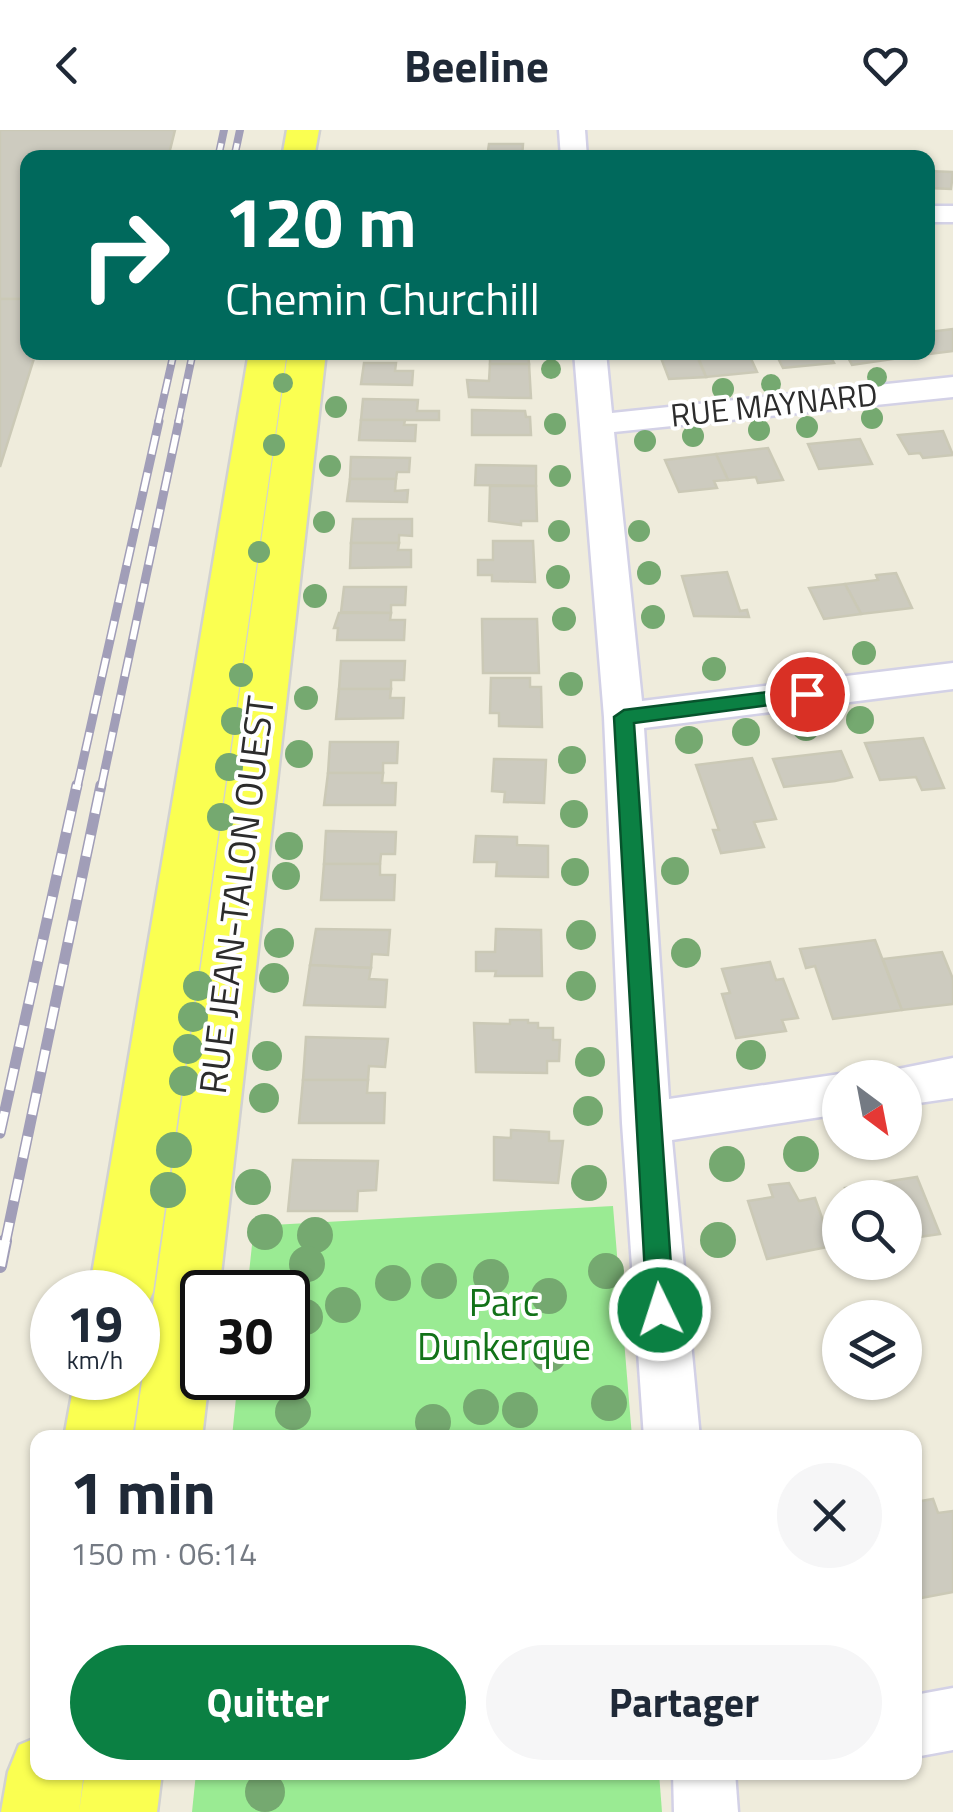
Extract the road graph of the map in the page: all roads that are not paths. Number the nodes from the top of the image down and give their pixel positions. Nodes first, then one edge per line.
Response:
1 (267, 360) edge
2 (306, 360) edge
3 (591, 360) edge
4 (953, 387) edge
5 (596, 424) junction
6 (953, 676) edge
7 (624, 717) junction
8 (953, 1078) edge
9 (922, 1083) edge
10 (822, 1097) edge
11 (646, 1123) junction
12 (124, 1270) edge
13 (104, 1400) edge
14 (99, 1430) edge
15 (169, 1430) edge
16 (671, 1430) edge
17 (953, 1719) edge
18 (922, 1725) edge
19 (45, 1780) edge
20 (123, 1780) edge
21 (704, 1780) edge
22 (40, 1812) edge
23 (118, 1812) edge
24 (706, 1812) edge

1 - 12 main road, RUE JEAN-TALON OUEST
2 - 15 main road, RUE JEAN-TALON OUEST
3 - 5 street
4 - 5 street, RUE MAYNARD
5 - 7 street
6 - 7 street
7 - 11 street
8 - 9 street
10 - 11 street
11 - 16 street
13 - 14 main road
17 - 18 street
19 - 22 main road
20 - 23 main road
21 - 24 street

